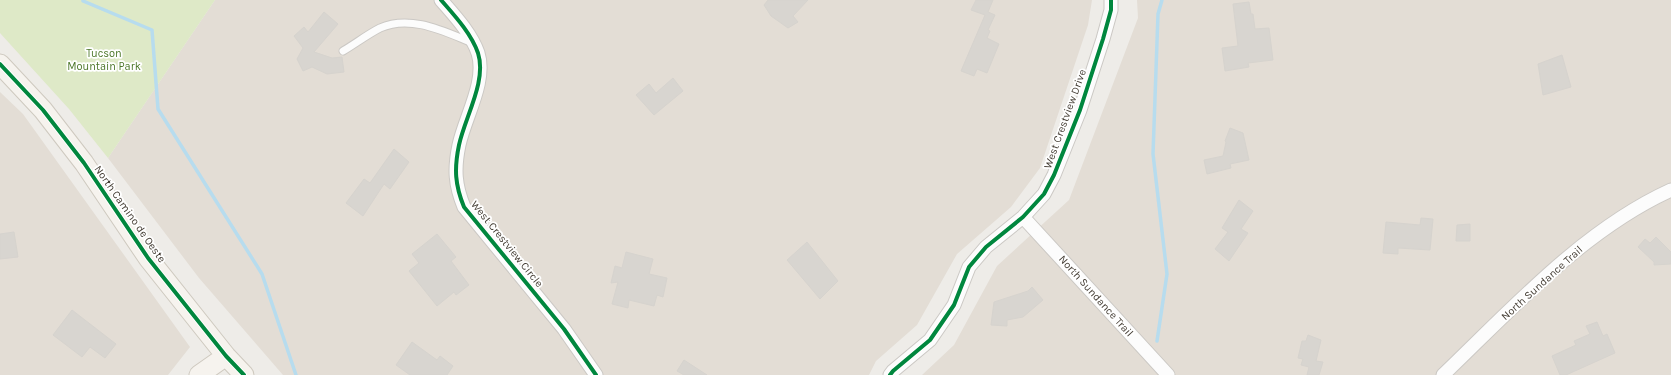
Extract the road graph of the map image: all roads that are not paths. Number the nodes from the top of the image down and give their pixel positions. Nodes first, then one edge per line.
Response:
1 (441, 0) edge
2 (1111, 0) edge
3 (473, 43) junction
4 (343, 51) dead end
5 (0, 64) edge
6 (1671, 190) edge
7 (1023, 217) junction
8 (226, 356) junction
9 (199, 375) edge
10 (244, 375) edge
11 (596, 375) edge
12 (890, 375) edge
13 (1168, 375) edge
14 (1442, 375) edge

1 - 3 street, West Crestview Circle
2 - 7 street, West Crestview Drive
3 - 4 lane
3 - 11 street, West Crestview Circle
5 - 8 street, North Camino de Oeste
6 - 14 street, North Sundance Trail
7 - 12 street, West Crestview Drive
7 - 13 street, North Sundance Trail
8 - 9 street
8 - 10 street, North Camino de Oeste

